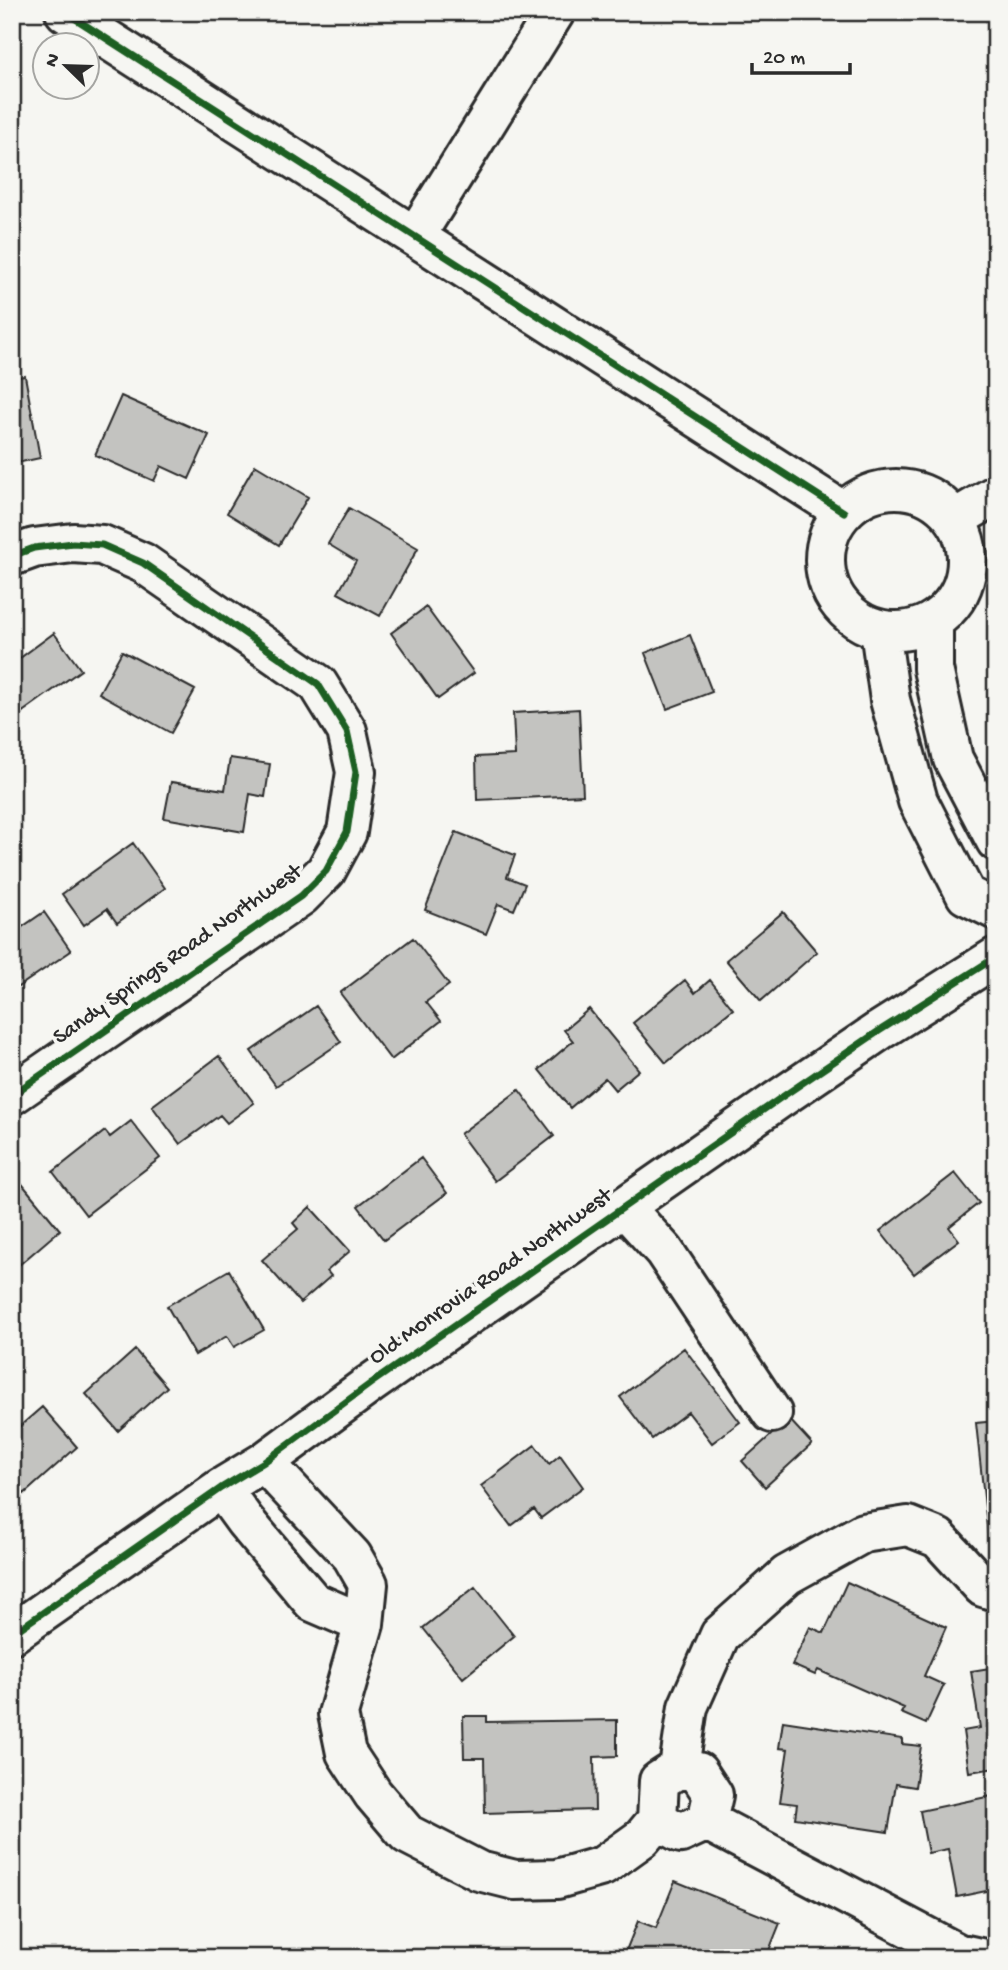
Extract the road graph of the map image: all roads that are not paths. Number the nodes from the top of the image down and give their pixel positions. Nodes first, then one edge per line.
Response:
1 (65, 12) edge
2 (555, 12) edge
3 (105, 23) edge
4 (416, 235) junction
5 (996, 495) edge
6 (844, 512) junction
7 (955, 519) junction
8 (12, 555) edge
9 (933, 622) junction
10 (880, 630) junction
11 (996, 841) edge
12 (996, 911) edge
13 (996, 957) edge
14 (12, 1095) edge
15 (625, 1208) junction
16 (772, 1413) dead end
17 (264, 1462) junction
18 (221, 1488) junction
19 (996, 1591) edge
20 (364, 1624) junction
21 (12, 1634) edge
22 (679, 1769) junction
23 (657, 1820) junction
24 (708, 1821) junction
25 (980, 1958) edge

1 - 3 street
2 - 4 street
3 - 4 street
4 - 6 street
5 - 7 street
6 - 7 street
6 - 10 street
7 - 9 street
8 - 14 street, Sandy Springs Road Northwest
9 - 10 street
9 - 11 street
10 - 12 street
13 - 15 street, Old Monrovia Road Northwest
15 - 16 street
15 - 17 street, Old Monrovia Road Northwest
17 - 18 street, Old Monrovia Road Northwest
17 - 20 street
18 - 20 street
18 - 21 street, Old Monrovia Road Northwest
19 - 22 street
20 - 23 street
22 - 23 street
22 - 24 street
23 - 24 street
24 - 25 street

